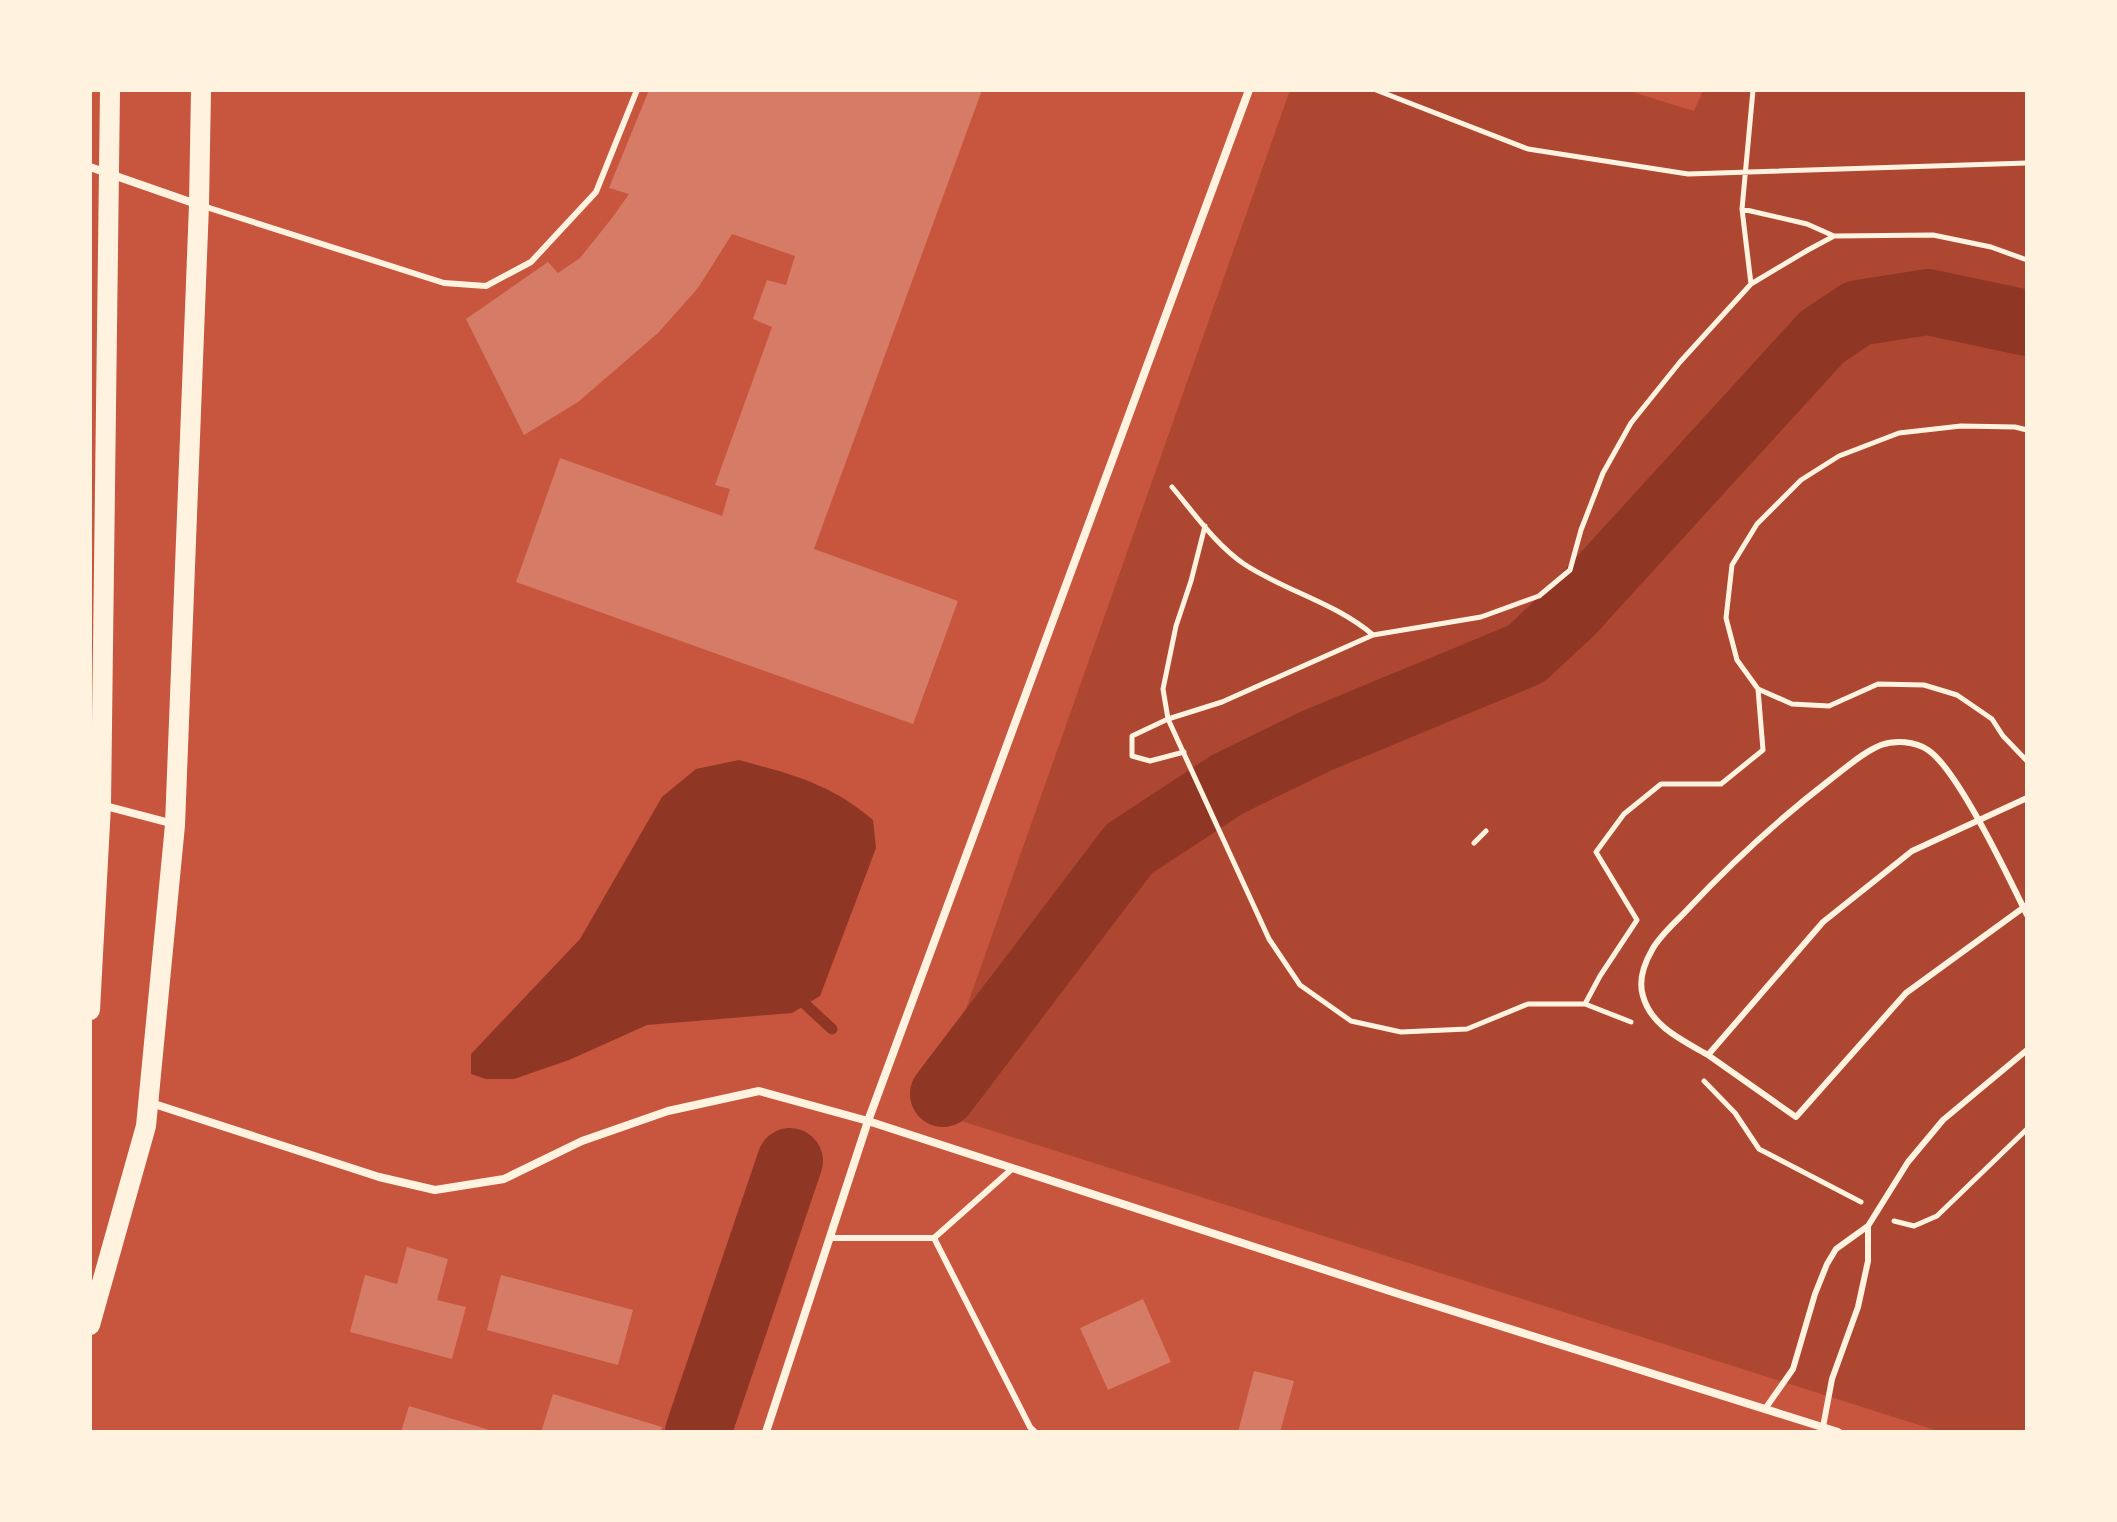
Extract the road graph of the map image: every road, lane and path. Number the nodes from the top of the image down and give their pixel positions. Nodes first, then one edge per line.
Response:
1 (110, 90) edge
2 (201, 90) edge
3 (637, 90) edge
4 (1249, 90) edge
5 (1376, 90) edge
6 (1753, 90) edge
7 (2027, 163) edge
8 (99, 170) edge
9 (1745, 173) junction
10 (199, 205) junction
11 (1742, 209) junction
12 (1834, 236) junction
13 (2027, 260) edge
14 (1751, 284) junction
15 (2027, 430) edge
16 (1172, 487) dead end
17 (1205, 526) junction
18 (1373, 635) junction
19 (1758, 689) junction
20 (1168, 719) junction
21 (1185, 754) junction
22 (2027, 761) edge
23 (2027, 798) edge
24 (96, 803) edge
25 (1979, 822) junction
26 (175, 825) junction
27 (1486, 831) dead end
28 (1474, 843) dead end
29 (2025, 906) edge
30 (2027, 915) edge
31 (1585, 1004) junction
32 (90, 1010) edge
33 (1632, 1023) dead end
34 (2027, 1050) edge
35 (1708, 1055) junction
36 (1704, 1080) dead end
37 (148, 1101) junction
38 (868, 1121) junction
39 (2027, 1129) edge
40 (1013, 1168) junction
41 (1877, 1213) junction
42 (1868, 1226) junction
43 (830, 1238) junction
44 (934, 1238) junction
45 (90, 1325) edge
46 (1765, 1409) junction
47 (1823, 1427) junction
48 (766, 1432) edge
49 (1035, 1432) edge
50 (1838, 1432) edge

1 - 8 main road
2 - 10 main road
3 - 10 lane
4 - 38 street
5 - 9 path
6 - 9 path
7 - 9 path
8 - 10 street
8 - 24 main road
9 - 11 path
10 - 26 main road
11 - 12 path
11 - 14 path
12 - 13 path
12 - 14 path
14 - 18 path
15 - 19 path
16 - 17 path
17 - 18 path
17 - 20 path
18 - 20 path
19 - 22 path
19 - 31 path
20 - 21 path
20 - 21 path
21 - 31 path
23 - 25 lane
24 - 26 street
24 - 32 main road
25 - 29 lane
25 - 35 lane
25 - 35 lane
26 - 37 main road
27 - 28 path
29 - 30 lane
29 - 35 lane
31 - 33 path
34 - 41 lane
36 - 41 path
37 - 38 street
37 - 45 main road
38 - 40 street
38 - 43 street
39 - 41 path
40 - 44 lane
40 - 46 street
41 - 42 lane
42 - 46 lane
42 - 47 lane
43 - 44 lane
43 - 48 street
44 - 49 lane
46 - 47 street
47 - 50 street

